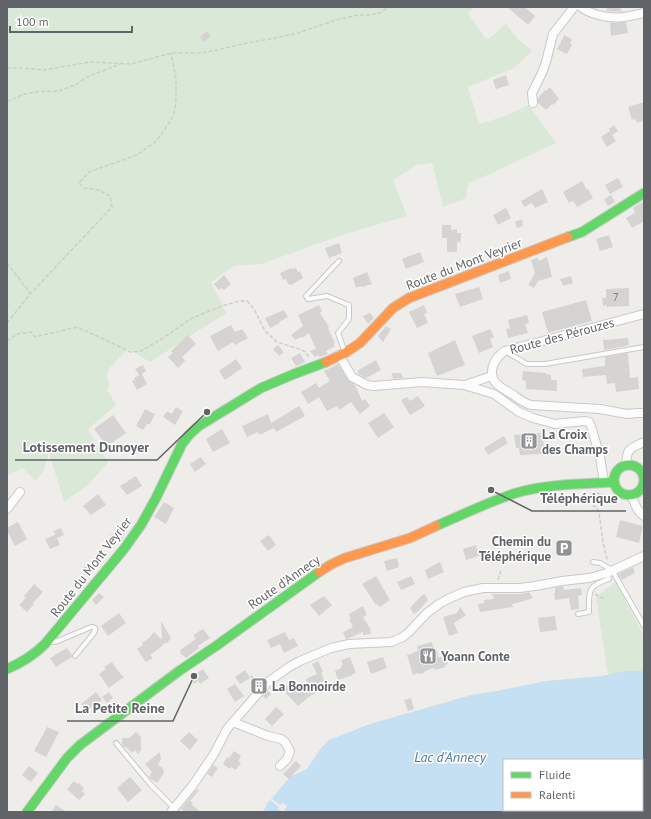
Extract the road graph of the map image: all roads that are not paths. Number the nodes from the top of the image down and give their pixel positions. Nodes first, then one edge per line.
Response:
1 (574, 7) edge
2 (581, 7) edge
3 (644, 13) edge
4 (533, 103) dead end
5 (644, 193) edge
6 (339, 261) dead end
7 (644, 314) edge
8 (644, 347) edge
9 (505, 351) junction
10 (342, 354) junction
11 (492, 376) junction
12 (464, 385) junction
13 (644, 414) edge
14 (644, 442) edge
15 (626, 465) junction
16 (644, 478) edge
17 (604, 482) junction
18 (614, 482) junction
19 (642, 491) edge
20 (20, 492) dead end
21 (631, 495) junction
22 (7, 509) edge
23 (644, 516) edge
24 (644, 556) edge
25 (593, 562) dead end
26 (610, 572) junction
27 (578, 614) dead end
28 (644, 626) edge
29 (50, 639) junction
30 (75, 656) dead end
31 (7, 669) edge
32 (233, 722) junction
33 (116, 743) dead end
34 (280, 766) dead end
35 (172, 810) edge
36 (27, 812) edge

1 - 4 street
2 - 3 street
5 - 10 street, Route du Mont Veyrier
6 - 10 lane
7 - 9 street, Route des Pérouzes
8 - 9 lane
9 - 11 street, Route des Pérouzes
10 - 12 street
10 - 29 street, Route du Mont Veyrier
11 - 12 street
11 - 13 street
12 - 17 street
14 - 15 street
15 - 16 street
15 - 18 street
16 - 19 street
17 - 18 street, Route d'Annecy
17 - 36 street, Route d'Annecy
18 - 21 street
19 - 21 street
20 - 22 street
21 - 23 street
24 - 26 street
25 - 26 lane
26 - 27 lane
26 - 28 lane
26 - 32 street
29 - 30 lane
29 - 31 street, Route du Mont Veyrier
32 - 34 street
32 - 35 street
33 - 35 lane

